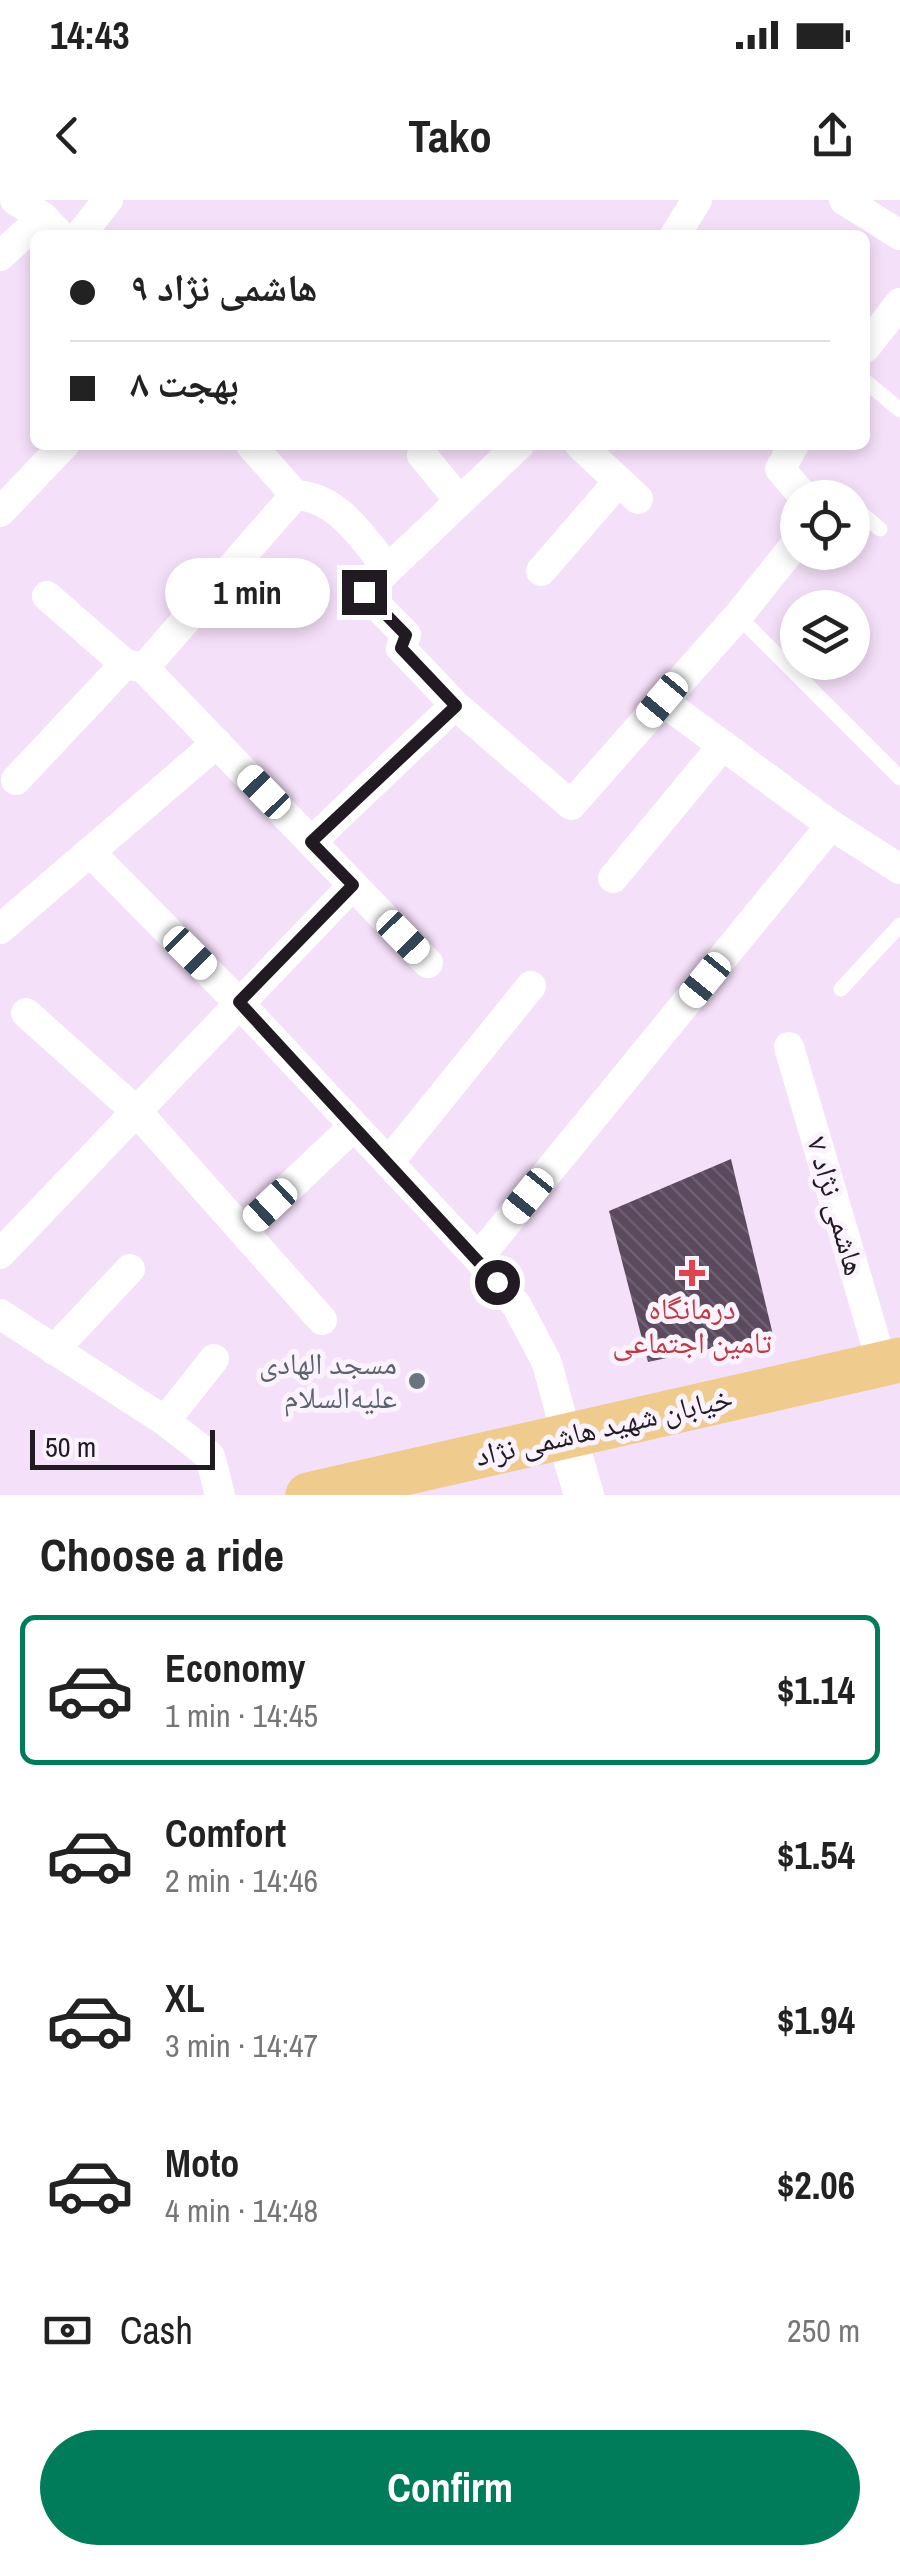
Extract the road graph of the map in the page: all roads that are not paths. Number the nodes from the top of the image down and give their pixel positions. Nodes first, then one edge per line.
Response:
1 (14, 200) edge
2 (108, 200) edge
3 (697, 200) edge
4 (844, 200) edge
5 (51, 226) edge
6 (84, 230) edge
7 (678, 230) edge
8 (900, 236) edge
9 (30, 238) edge
10 (0, 256) edge
11 (900, 304) edge
12 (870, 342) edge
13 (870, 385) edge
14 (900, 410) edge
15 (59, 450) edge
16 (255, 450) edge
17 (514, 450) edge
18 (585, 450) edge
19 (791, 450) edge
20 (422, 455) dead end
21 (789, 480) edge
22 (295, 495) junction
23 (459, 500) junction
24 (0, 512) edge
25 (870, 521) edge
26 (880, 529) dead end
27 (780, 564) edge
28 (386, 568) junction
29 (541, 571) dead end
30 (47, 596) dead end
31 (738, 616) junction
32 (780, 653) edge
33 (134, 666) junction
34 (807, 680) edge
35 (662, 700) junction
36 (456, 706) junction
37 (216, 743) junction
38 (723, 744) junction
39 (900, 778) edge
40 (16, 780) dead end
41 (831, 825) junction
42 (311, 842) junction
43 (91, 853) junction
44 (900, 869) edge
45 (613, 878) dead end
46 (353, 885) junction
47 (6, 913) edge
48 (900, 925) edge
49 (428, 963) dead end
50 (530, 986) dead end
51 (841, 989) dead end
52 (239, 1002) junction
53 (26, 1014) dead end
54 (789, 1047) dead end
55 (138, 1113) junction
56 (354, 1126) junction
57 (388, 1163) junction
58 (242, 1231) junction
59 (2, 1249) edge
60 (478, 1258) junction
61 (130, 1269) dead end
62 (0, 1314) edge
63 (322, 1320) dead end
64 (54, 1350) junction
65 (214, 1359) dead end
66 (891, 1362) edge
67 (165, 1421) junction
68 (566, 1434) junction
69 (220, 1495) edge
70 (308, 1495) edge
71 (584, 1495) edge

1 - 5 street
2 - 6 street
3 - 7 street
4 - 8 street
9 - 10 street
11 - 12 street
13 - 14 lane
15 - 24 street
16 - 22 street
17 - 23 street
18 - 29 street
19 - 21 street
20 - 23 street
22 - 28 street
22 - 33 street
23 - 28 street
25 - 26 lane
27 - 31 street
28 - 36 street
30 - 33 street
31 - 32 lane
31 - 35 street
33 - 37 street
33 - 40 street
34 - 39 lane
35 - 36 street
35 - 38 street
36 - 42 street
37 - 42 street
37 - 43 street
38 - 41 street
38 - 45 street
41 - 44 street
41 - 60 street
42 - 46 street
43 - 47 street
43 - 52 street
46 - 49 street
46 - 52 street
48 - 51 lane
50 - 57 street
52 - 55 street
52 - 56 street
53 - 55 street
54 - 66 street, هاشمی نژاد ۷
55 - 58 street
55 - 59 street
56 - 57 street
56 - 58 street
57 - 60 street
58 - 63 street
60 - 68 street
61 - 64 street
62 - 64 street
64 - 67 street
65 - 67 street
66 - 68 main road, خیابان شهید هاشمی نژاد
67 - 69 street
68 - 70 main road, خیابان شهید هاشمی نژاد
68 - 71 street

